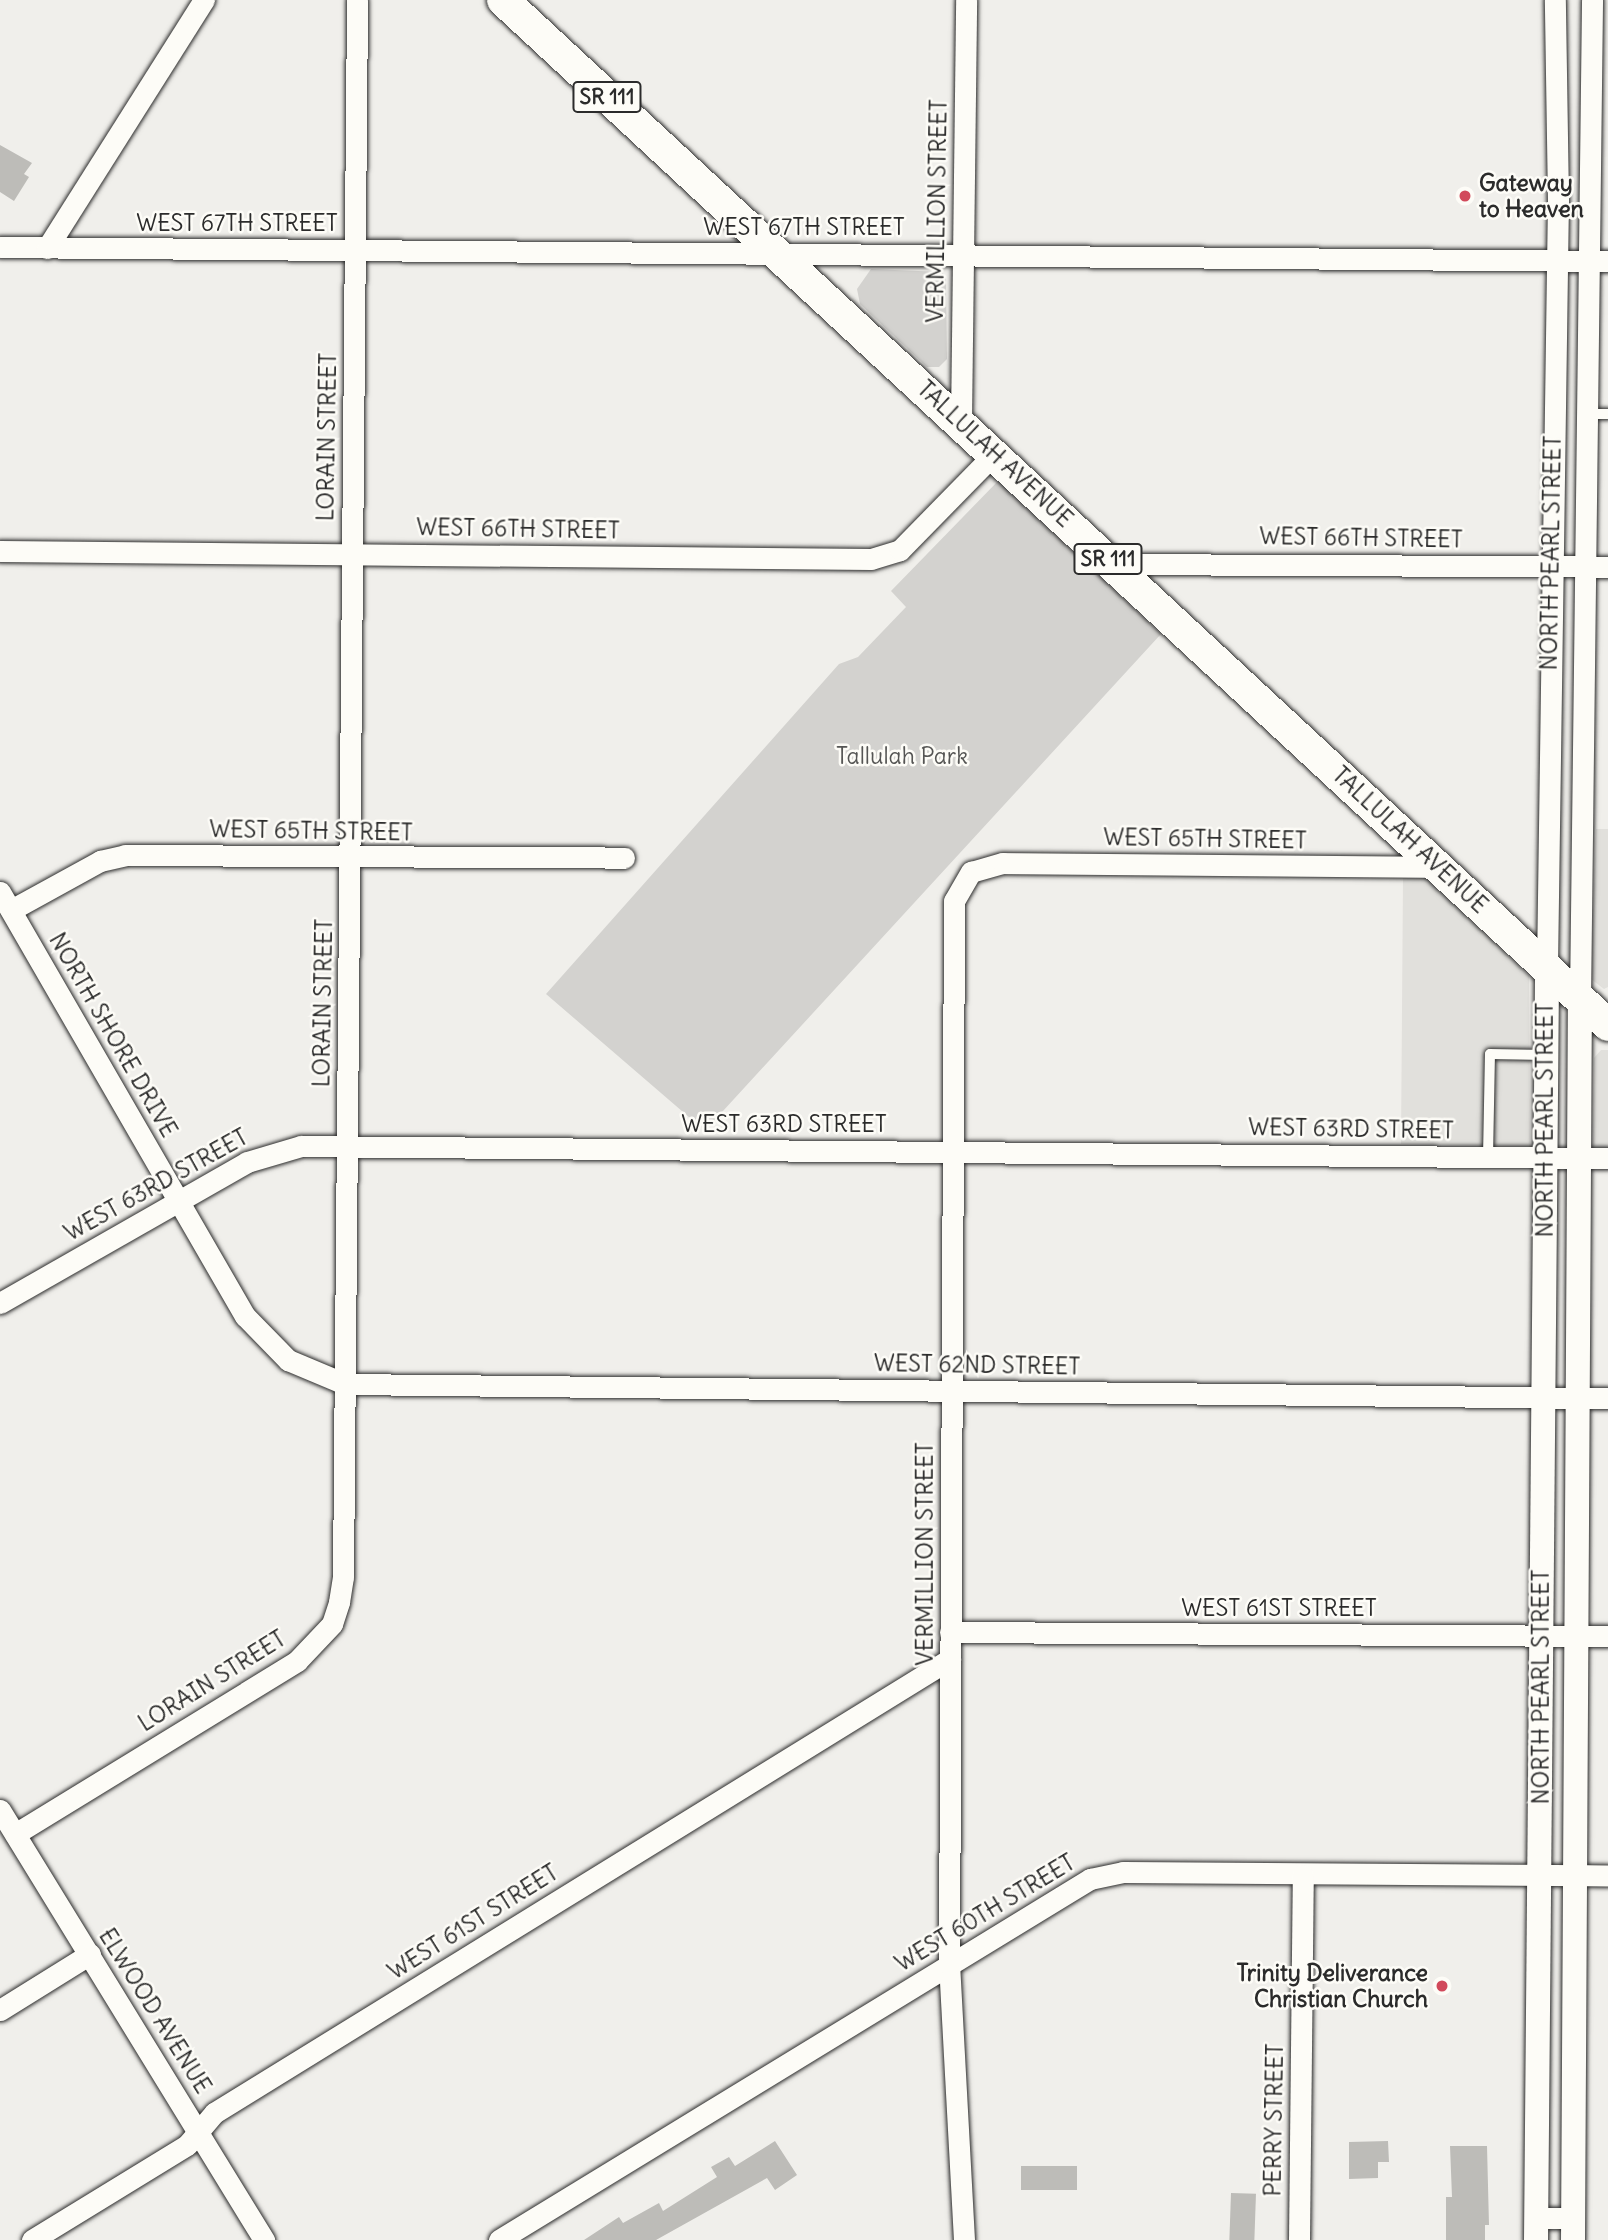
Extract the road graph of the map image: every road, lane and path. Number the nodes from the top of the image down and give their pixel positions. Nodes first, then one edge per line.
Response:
1 (204, 0) edge
2 (357, 0) edge
3 (502, 0) edge
4 (965, 0) edge
5 (1555, 0) edge
6 (1592, 0) edge
7 (0, 247) edge
8 (47, 248) junction
9 (355, 250) junction
10 (780, 253) junction
11 (963, 255) junction
12 (1556, 260) junction
13 (1599, 261) edge
14 (1598, 414) edge
15 (961, 422) junction
16 (995, 454) junction
17 (0, 551) edge
18 (352, 554) junction
19 (1113, 564) junction
20 (1550, 566) junction
21 (1597, 567) edge
22 (624, 858) dead end
23 (351, 859) junction
24 (1440, 867) junction
25 (971, 872) joint
26 (5, 901) edge
27 (1547, 967) junction
28 (1599, 1011) edge
29 (1546, 1055) junction
30 (347, 1147) junction
31 (955, 1151) junction
32 (1488, 1157) junction
33 (1545, 1157) junction
34 (1579, 1157) junction
35 (1608, 1158) edge
36 (177, 1201) junction
37 (0, 1303) edge
38 (345, 1384) junction
39 (952, 1391) junction
40 (1543, 1397) junction
41 (1578, 1397) junction
42 (1608, 1398) edge
43 (950, 1632) junction
44 (1541, 1636) junction
45 (1577, 1636) junction
46 (1608, 1636) edge
47 (950, 1659) junction
48 (0, 1810) edge
49 (15, 1834) junction
50 (1539, 1874) junction
51 (1303, 1875) junction
52 (1575, 1875) junction
53 (1608, 1875) edge
54 (90, 1954) junction
55 (949, 1964) junction
56 (0, 2010) edge
57 (199, 2131) junction
58 (1536, 2229) edge
59 (1573, 2229) edge
60 (963, 2239) edge
61 (32, 2240) edge
62 (264, 2240) edge
63 (499, 2240) edge
64 (1299, 2240) edge

1 - 8 street
2 - 9 street, LORAIN STREET
3 - 10 main road, TALLULAH AVENUE / SR 111
4 - 11 street, VERMILLION STREET
5 - 12 street, NORTH PEARL STREET
6 - 13 street, NORTH PEARL STREET
7 - 8 street, WEST 67TH STREET
8 - 9 street, WEST 67TH STREET
9 - 10 street, WEST 67TH STREET
9 - 18 street, LORAIN STREET
10 - 11 street, WEST 67TH STREET
10 - 15 main road, TALLULAH AVENUE / SR 111
11 - 12 street, WEST 67TH STREET
11 - 15 street, VERMILLION STREET
12 - 13 street, WEST 67TH STREET
12 - 20 street, NORTH PEARL STREET
13 - 14 street, NORTH PEARL STREET
14 - 21 street, NORTH PEARL STREET
15 - 16 main road, TALLULAH AVENUE / SR 111
16 - 18 street, WEST 66TH STREET
16 - 19 main road, TALLULAH AVENUE / SR 111
17 - 18 street, WEST 66TH STREET
18 - 23 street, LORAIN STREET
19 - 20 street, WEST 66TH STREET
19 - 24 main road, TALLULAH AVENUE / SR 111
20 - 21 street, WEST 66TH STREET
20 - 27 street, NORTH PEARL STREET
21 - 28 street, NORTH PEARL STREET
22 - 23 street, WEST 65TH STREET
23 - 26 street, WEST 65TH STREET
23 - 30 street, LORAIN STREET
24 - 25 street, WEST 65TH STREET
24 - 27 main road, TALLULAH AVENUE / SR 111
25 - 31 street, VERMILLION STREET
26 - 36 street, NORTH SHORE DRIVE
27 - 28 main road, TALLULAH AVENUE / SR 111
27 - 29 street, NORTH PEARL STREET
28 - 34 street, NORTH PEARL STREET
29 - 32 lane
29 - 33 street, NORTH PEARL STREET
30 - 31 street, WEST 63RD STREET
30 - 36 street, WEST 63RD STREET
30 - 38 street, LORAIN STREET
31 - 32 street, WEST 63RD STREET
31 - 39 street, VERMILLION STREET
32 - 33 street, WEST 63RD STREET
33 - 34 street, WEST 63RD STREET
33 - 40 street, NORTH PEARL STREET
34 - 35 street, WEST 63RD STREET
34 - 41 street, NORTH PEARL STREET
36 - 37 street, WEST 63RD STREET
36 - 38 street, NORTH SHORE DRIVE
38 - 39 street, WEST 62ND STREET
38 - 49 street, LORAIN STREET
39 - 40 street, WEST 62ND STREET
39 - 43 street, VERMILLION STREET
40 - 41 street, WEST 62ND STREET
40 - 44 street, NORTH PEARL STREET
41 - 42 street, WEST 62ND STREET
41 - 45 street, NORTH PEARL STREET
43 - 44 street, WEST 61ST STREET
43 - 47 street, VERMILLION STREET
44 - 45 street, WEST 61ST STREET
44 - 50 street, NORTH PEARL STREET
45 - 46 street, WEST 61ST STREET
45 - 52 street, NORTH PEARL STREET
47 - 55 street, VERMILLION STREET
47 - 57 street, WEST 61ST STREET
48 - 49 street, ELWOOD AVENUE
49 - 54 street, ELWOOD AVENUE
50 - 51 street, WEST 60TH STREET
50 - 52 street, WEST 60TH STREET
50 - 58 street, NORTH PEARL STREET
51 - 55 street, WEST 60TH STREET
51 - 64 street, PERRY STREET
52 - 53 street, WEST 60TH STREET
52 - 59 street, NORTH PEARL STREET
54 - 56 street
54 - 57 street, ELWOOD AVENUE
55 - 60 street, VERMILLION STREET
55 - 63 street, WEST 60TH STREET
57 - 61 street, WEST 61ST STREET
57 - 62 street, ELWOOD AVENUE
58 - 59 street

